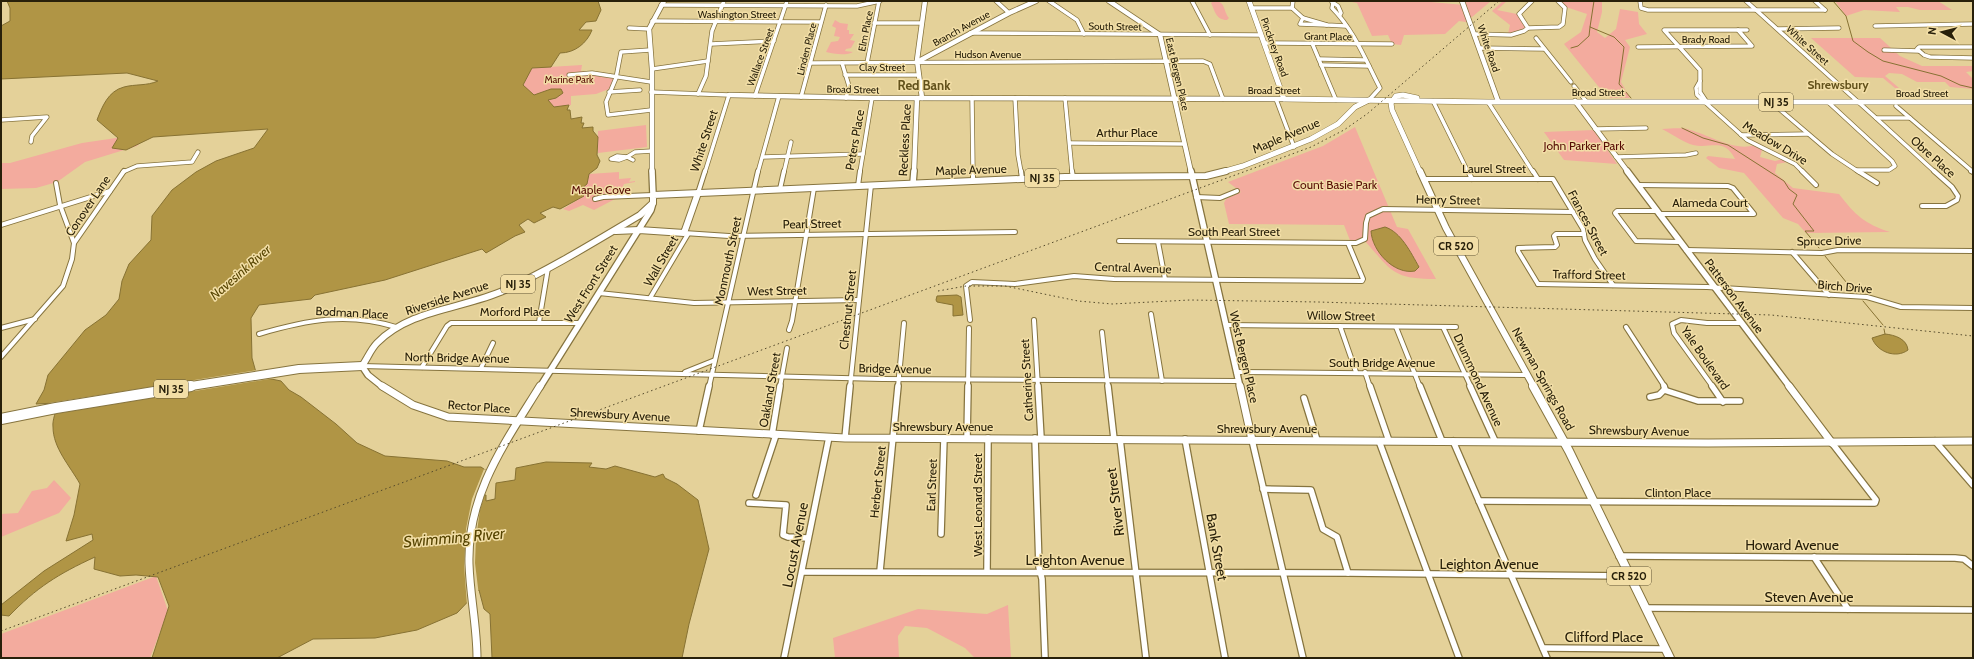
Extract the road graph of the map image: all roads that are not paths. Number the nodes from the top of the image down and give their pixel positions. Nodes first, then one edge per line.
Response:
1 (724, 1) edge
2 (755, 1) edge
3 (879, 1) edge
4 (925, 1) edge
5 (996, 1) edge
6 (1036, 1) edge
7 (1049, 1) edge
8 (1109, 1) edge
9 (1192, 1) edge
10 (1249, 1) edge
11 (1293, 1) edge
12 (1462, 1) edge
13 (1532, 1) edge
14 (1558, 1) edge
15 (1640, 1) edge
16 (1746, 1) edge
17 (1814, 1) edge
18 (1332, 2) edge
19 (663, 3) edge
20 (786, 3) edge
21 (826, 3) edge
22 (723, 5) junction
23 (754, 5) junction
24 (1251, 8) junction
25 (1292, 8) junction
26 (1756, 10) junction
27 (1008, 13) junction
28 (1340, 15) junction
29 (1303, 18) junction
30 (652, 21) junction
31 (716, 22) junction
32 (781, 22) junction
33 (821, 22) junction
34 (874, 23) junction
35 (922, 23) junction
36 (1973, 24) edge
37 (1327, 25) junction
38 (1346, 26) junction
39 (1875, 26) dead end
40 (629, 28) dead end
41 (649, 28) junction
42 (1528, 28) junction
43 (1839, 28) dead end
44 (1778, 29) junction
45 (1738, 30) junction
46 (1747, 30) dead end
47 (970, 33) junction
48 (1084, 34) junction
49 (1474, 34) junction
50 (1160, 35) junction
51 (1210, 35) junction
52 (1261, 35) junction
53 (1536, 38) dead end
54 (774, 41) junction
55 (1264, 43) junction
56 (1312, 43) junction
57 (711, 44) junction
58 (1358, 44) junction
59 (1392, 44) dead end
60 (1638, 47) dead end
61 (1678, 47) junction
62 (1973, 47) edge
63 (1479, 48) junction
64 (1544, 49) junction
65 (650, 50) junction
66 (1884, 50) dead end
67 (1919, 51) junction
68 (1973, 58) edge
69 (1319, 59) junction
70 (1365, 60) junction
71 (708, 61) junction
72 (917, 62) junction
73 (1166, 62) junction
74 (810, 63) junction
75 (842, 63) junction
76 (867, 63) junction
77 (1321, 66) junction
78 (1369, 66) junction
79 (652, 69) junction
80 (569, 75) dead end
81 (846, 75) junction
82 (919, 75) junction
83 (616, 78) junction
84 (651, 82) junction
85 (640, 90) dead end
86 (609, 92) junction
87 (651, 92) junction
88 (698, 94) junction
89 (729, 95) junction
90 (755, 96) junction
91 (779, 96) junction
92 (801, 97) junction
93 (846, 98) junction
94 (872, 98) junction
95 (920, 98) junction
96 (972, 98) junction
97 (1015, 98) junction
98 (1065, 98) junction
99 (1174, 99) junction
100 (1223, 99) junction
101 (1276, 99) junction
102 (1284, 99) junction
103 (1336, 100) junction
104 (1356, 100) junction
105 (1369, 100) junction
106 (1394, 101) junction
107 (1432, 101) junction
108 (1498, 101) junction
109 (1575, 101) junction
110 (1586, 101) junction
111 (1706, 101) junction
112 (1488, 102) junction
113 (1771, 102) junction
114 (1828, 102) junction
115 (1860, 102) junction
116 (1973, 102) edge
117 (1896, 106) dead end
118 (1355, 107) junction
119 (651, 110) junction
120 (1876, 118) junction
121 (1910, 118) junction
122 (1, 120) edge
123 (1646, 128) dead end
124 (1595, 129) junction
125 (1808, 134) junction
126 (1741, 135) junction
127 (31, 142) dead end
128 (791, 142) dead end
129 (1070, 143) junction
130 (1184, 144) junction
131 (1294, 147) junction
132 (652, 151) junction
133 (198, 152) dead end
134 (1696, 153) dead end
135 (863, 154) junction
136 (763, 157) junction
137 (787, 157) junction
138 (1616, 157) junction
139 (632, 160) dead end
140 (1856, 170) junction
141 (1973, 172) edge
142 (1073, 177) junction
143 (1192, 177) junction
144 (1424, 178) junction
145 (1022, 179) junction
146 (1472, 179) junction
147 (1538, 179) junction
148 (973, 181) junction
149 (56, 183) dead end
150 (913, 183) junction
151 (1876, 183) dead end
152 (870, 185) junction
153 (1638, 185) junction
154 (1816, 185) dead end
155 (858, 186) junction
156 (814, 188) junction
157 (780, 189) junction
158 (1559, 189) joint
159 (754, 190) junction
160 (110, 191) junction
161 (1237, 191) dead end
162 (698, 193) junction
163 (653, 195) junction
164 (1196, 197) junction
165 (595, 199) dead end
166 (653, 203) junction
167 (1924, 206) dead end
168 (61, 208) junction
169 (1438, 210) junction
170 (1573, 212) junction
171 (1658, 212) junction
172 (1, 225) edge
173 (639, 230) junction
174 (610, 232) junction
175 (1015, 232) dead end
176 (686, 233) junction
177 (866, 234) junction
178 (1584, 234) junction
179 (744, 235) junction
180 (806, 235) junction
181 (1119, 241) dead end
182 (1158, 242) junction
183 (1206, 242) junction
184 (1680, 242) junction
185 (74, 243) junction
186 (1348, 243) junction
187 (1686, 250) junction
188 (1973, 251) edge
189 (1792, 252) junction
190 (548, 268) junction
191 (1165, 279) junction
192 (1215, 280) junction
193 (1538, 284) junction
194 (1613, 285) junction
195 (1534, 288) dead end
196 (1715, 288) junction
197 (599, 293) junction
198 (1829, 295) junction
199 (650, 298) junction
200 (859, 300) junction
201 (795, 301) junction
202 (728, 302) junction
203 (1973, 308) edge
204 (1151, 314) dead end
205 (35, 319) junction
206 (970, 320) dead end
207 (1034, 320) dead end
208 (539, 322) junction
209 (580, 323) junction
210 (904, 323) dead end
211 (1741, 323) junction
212 (1226, 326) junction
213 (1340, 326) junction
214 (396, 327) junction
215 (1396, 327) junction
216 (1443, 327) junction
217 (1456, 327) dead end
218 (1626, 327) dead end
219 (1, 328) edge
220 (969, 328) dead end
221 (789, 330) dead end
222 (1102, 332) dead end
223 (259, 334) dead end
224 (493, 343) dead end
225 (787, 348) dead end
226 (1, 357) edge
227 (715, 360) junction
228 (362, 366) junction
229 (422, 367) junction
230 (481, 368) junction
231 (552, 370) junction
232 (1236, 372) junction
233 (1356, 372) junction
234 (1365, 372) junction
235 (682, 373) junction
236 (1415, 373) junction
237 (1464, 373) junction
238 (712, 374) junction
239 (1527, 374) junction
240 (783, 376) junction
241 (851, 378) junction
242 (899, 379) junction
243 (969, 380) junction
244 (1038, 380) junction
245 (1108, 380) junction
246 (1162, 381) junction
247 (1238, 381) junction
248 (1664, 390) junction
249 (1650, 397) dead end
250 (1304, 398) dead end
251 (1740, 401) dead end
252 (1723, 402) junction
253 (56, 408) junction
254 (1, 416) edge
255 (1, 419) edge
256 (518, 421) junction
257 (562, 423) joint
258 (699, 431) junction
259 (774, 435) junction
260 (828, 437) junction
261 (845, 438) junction
262 (893, 438) junction
263 (944, 438) junction
264 (968, 438) junction
265 (988, 438) junction
266 (1038, 438) junction
267 (1117, 439) junction
268 (1186, 440) junction
269 (1252, 440) junction
270 (1317, 440) junction
271 (1379, 441) junction
272 (1389, 441) junction
273 (1442, 441) junction
274 (1453, 441) junction
275 (1495, 441) junction
276 (1564, 441) junction
277 (1935, 441) junction
278 (1973, 441) edge
279 (1832, 443) junction
280 (1973, 485) edge
281 (1263, 489) junction
282 (756, 496) dead end
283 (1479, 501) junction
284 (1593, 502) junction
285 (1876, 502) joint
286 (749, 504) dead end
287 (941, 534) dead end
288 (808, 538) junction
289 (1619, 556) junction
290 (1814, 557) junction
291 (1973, 566) edge
292 (802, 572) junction
293 (880, 572) junction
294 (987, 572) junction
295 (1040, 572) junction
296 (1136, 572) junction
297 (1209, 573) junction
298 (1283, 573) junction
299 (1348, 573) junction
300 (1428, 575) junction
301 (1511, 576) junction
302 (1629, 576) junction
303 (1645, 608) junction
304 (1848, 609) junction
305 (1973, 610) edge
306 (1543, 648) junction
307 (1665, 649) junction
308 (477, 658) edge
309 (784, 658) edge
310 (1045, 658) edge
311 (1146, 658) edge
312 (1225, 658) edge
313 (1303, 658) edge
314 (1459, 658) edge
315 (1547, 658) edge
316 (1670, 658) edge

1 - 22 street
2 - 23 street
3 - 21 street
3 - 34 street, Elm Place
4 - 35 street, Reckless Place
5 - 27 street
6 - 27 street, Branch Avenue
7 - 48 street
8 - 50 street, East Bergen Place
9 - 51 street
10 - 24 main road, Pinckney Road
11 - 25 street
12 - 49 street, White Road
13 - 42 street
14 - 42 street
15 - 26 street
16 - 26 street, White Street
17 - 26 street
18 - 28 street
18 - 28 street
19 - 22 street
19 - 30 street
20 - 21 street
20 - 23 street
20 - 32 street, Wallace Street
21 - 33 street, Linden Place
22 - 23 street
22 - 31 street
24 - 25 street
24 - 52 main road, Pinckney Road
25 - 29 street
26 - 44 street, White Street
27 - 47 street, Branch Avenue
28 - 38 street
29 - 37 street
29 - 37 street
30 - 31 street, Washington Street
30 - 41 street
31 - 32 street, Washington Street
31 - 57 street
32 - 33 street, Washington Street
32 - 54 street, Wallace Street
33 - 74 street, Linden Place
34 - 35 street
34 - 76 street, Elm Place
35 - 72 street, Reckless Place
36 - 39 street
37 - 38 street
38 - 58 street
40 - 41 street
41 - 65 street, West Front Street
42 - 49 street
43 - 44 street
44 - 115 street, White Street
45 - 46 street
45 - 61 street, Brady Road
45 - 61 street, Meadow Drive
47 - 48 street, South Street
47 - 72 street, Branch Avenue
48 - 50 street, South Street
49 - 63 street, White Road
50 - 51 street, South Street
50 - 73 street, East Bergen Place
51 - 52 street, South Street
52 - 55 main road, Pinckney Road
53 - 64 street
54 - 57 street
54 - 90 street, Wallace Street
55 - 56 street, Grant Place
55 - 102 main road, Pinckney Road
56 - 58 street, Grant Place
56 - 69 street
57 - 71 street
58 - 59 street, Grant Place
58 - 70 street
60 - 61 street, Brady Road
61 - 111 street, Meadow Drive
62 - 67 street
63 - 64 street
63 - 108 street, White Road
64 - 110 street
65 - 79 street, West Front Street
65 - 83 street
66 - 67 street
67 - 68 street
69 - 70 street
69 - 77 street
70 - 78 street
71 - 79 street
71 - 88 street
72 - 73 street, Hudson Avenue
72 - 76 street, Hudson Avenue
72 - 82 street, Reckless Place
73 - 99 street, East Bergen Place
73 - 100 street
74 - 75 street, Hudson Avenue
74 - 92 street, Linden Place
75 - 76 street, Hudson Avenue
75 - 81 street
77 - 78 street
77 - 103 street
78 - 105 street
79 - 84 street, West Front Street
80 - 83 street
81 - 82 street, Clay Street
81 - 93 street
82 - 95 street, Reckless Place
83 - 84 street
83 - 86 street
84 - 87 street, West Front Street
85 - 86 street
86 - 119 street
87 - 88 street, Broad Street
87 - 119 street, West Front Street
88 - 89 street, Broad Street
89 - 90 street, Broad Street
89 - 162 street, White Street
90 - 91 street, Broad Street
91 - 92 street, Broad Street
91 - 136 street, Monmouth Street
92 - 93 street, Broad Street
93 - 94 street, Broad Street
94 - 95 street, Broad Street
94 - 135 street, Peters Place
95 - 96 street, Broad Street
95 - 150 street, Reckless Place
96 - 97 street, Broad Street
96 - 148 street
97 - 98 street, Broad Street
97 - 145 street
98 - 99 street, Broad Street
98 - 129 street
99 - 100 street, Broad Street
99 - 130 street, East Bergen Place
100 - 101 street, Broad Street
101 - 102 street, Broad Street
101 - 131 street
102 - 103 main road, Broad Street
103 - 104 main road, Broad Street
104 - 105 main road, Broad Street
104 - 118 main road
105 - 106 main road, Broad Street / NJ 35
105 - 118 main road, Maple Avenue / NJ 35
106 - 107 main road, Broad Street / NJ 35
106 - 144 main road, Newman Springs Road / CR 520
107 - 112 main road, Broad Street / NJ 35
107 - 146 street
108 - 109 main road, Broad Street / NJ 35
108 - 112 main road, Broad Street / NJ 35
109 - 110 main road, Broad Street / NJ 35
109 - 124 street, Patterson Avenue
110 - 111 main road, Broad Street / NJ 35
111 - 113 main road, Broad Street / NJ 35
111 - 126 street, Meadow Drive
112 - 147 street
113 - 114 main road, Broad Street / NJ 35
113 - 125 street
114 - 115 main road, Broad Street / NJ 35
114 - 140 street
115 - 116 main road, Broad Street / NJ 35
115 - 120 street, Obre Place
117 - 121 street, Obre Place
118 - 131 main road, Maple Avenue / NJ 35
119 - 132 street, West Front Street
120 - 121 street, Obre Place
120 - 167 street, Obre Place
121 - 141 street, Obre Place
122 - 127 street
123 - 124 street
124 - 138 street, Patterson Avenue
125 - 126 street
125 - 140 street
126 - 154 street, Meadow Drive
128 - 137 street
129 - 130 street, Arthur Place
129 - 142 street
130 - 143 street, East Bergen Place
131 - 143 main road, Maple Avenue / NJ 35
132 - 139 street
132 - 163 street, West Front Street
133 - 160 street, Conover Lane
134 - 138 street
135 - 137 street
135 - 155 street, Peters Place
136 - 137 street
136 - 159 street, Monmouth Street
137 - 157 street
138 - 153 street, Patterson Avenue
140 - 151 street
142 - 143 main road, Maple Avenue / NJ 35
142 - 145 main road, Maple Avenue / NJ 35
143 - 164 street, West Bergen Place
144 - 146 street, Laurel Street
144 - 169 main road, Newman Springs Road / CR 520
145 - 148 main road, Maple Avenue / NJ 35
146 - 147 street, Laurel Street
147 - 158 street, Laurel Street
148 - 150 main road, Maple Avenue / NJ 35
149 - 168 street
150 - 152 main road, Maple Avenue / NJ 35
152 - 155 main road, Maple Avenue / NJ 35
152 - 177 street, Chestnut Street
153 - 171 street, Patterson Avenue
153 - 171 street, Alameda Court
155 - 156 main road, Maple Avenue / NJ 35
156 - 157 main road, Maple Avenue / NJ 35
156 - 180 street
157 - 159 main road, Maple Avenue / NJ 35
158 - 170 street, Frances Street
159 - 162 main road, Maple Avenue / NJ 35
159 - 179 street, Monmouth Street
160 - 168 street
160 - 185 street, Conover Lane
161 - 164 street
162 - 163 main road, Maple Avenue / NJ 35
162 - 176 main road
163 - 165 street, Maple Avenue
163 - 166 main road, West Front Street
164 - 183 street, West Bergen Place
166 - 173 street, West Front Street
166 - 174 main road, Riverside Avenue / NJ 35
168 - 172 street
168 - 185 street
169 - 170 street, Henry Street
169 - 186 street, Henry Street
169 - 239 main road, Newman Springs Road / CR 520
170 - 178 street, Frances Street
171 - 184 street, Patterson Avenue
171 - 184 street
173 - 174 main road, Pearl Street / NJ 35
173 - 176 main road, Pearl Street / NJ 35
173 - 197 street, West Front Street
174 - 190 main road, Riverside Avenue / NJ 35
175 - 177 street, Pearl Street
176 - 179 street, Pearl Street
176 - 199 street, Wall Street
177 - 180 street, Pearl Street
177 - 200 street, Chestnut Street
178 - 193 street, Trafford Street
178 - 194 street, Frances Street
179 - 180 street, Pearl Street
179 - 202 street, Monmouth Street
180 - 201 street
181 - 182 street, South Pearl Street
182 - 183 street, South Pearl Street
182 - 191 street
183 - 186 street, South Pearl Street
183 - 192 street, West Bergen Place
184 - 187 street, Patterson Avenue
185 - 205 street, Conover Lane
186 - 192 street, Central Avenue
187 - 189 street, Spruce Drive
187 - 196 street, Patterson Avenue
188 - 189 street, Spruce Drive
189 - 198 street
190 - 208 street
190 - 214 main road, Riverside Avenue / NJ 35
191 - 192 street, Central Avenue
191 - 206 street, Central Avenue
192 - 212 street, West Bergen Place
193 - 194 street, Trafford Street
193 - 195 street
194 - 196 street, Trafford Street
196 - 198 street, Birch Drive
196 - 211 street, Patterson Avenue
197 - 199 street, West Street
197 - 209 street, West Front Street
198 - 203 street, Birch Drive
199 - 202 street, West Street
200 - 201 street, West Street
200 - 241 street, Chestnut Street
201 - 202 street, West Street
201 - 221 street
202 - 227 street, Monmouth Street
204 - 246 street
205 - 219 street
205 - 226 street, Conover Lane
207 - 244 street, Catherine Street
208 - 209 street, Morford Place
208 - 229 street, Morford Place
209 - 231 street, West Front Street
210 - 242 street, Herbert Street
211 - 252 street, Yale Boulevard
211 - 279 street, Patterson Avenue
212 - 213 street, Willow Street
212 - 232 street, West Bergen Place
213 - 215 street, Willow Street
213 - 233 street
214 - 223 street, Bodman Place
214 - 228 main road, Riverside Avenue
215 - 216 street, Willow Street
215 - 236 street
216 - 217 street, Willow Street
216 - 237 street, Drummond Avenue
218 - 248 street
220 - 243 street
222 - 245 street, River Street
224 - 230 street
225 - 240 street, Oakland Street
227 - 235 street
227 - 238 street, Monmouth Street
228 - 229 street, North Bridge Avenue
228 - 253 highway, NJ 35
228 - 256 street, Rector Place
229 - 230 street, North Bridge Avenue
230 - 231 street, North Bridge Avenue
231 - 235 street, Bridge Avenue
231 - 256 street, West Front Street
232 - 233 street, South Bridge Avenue
232 - 247 street, West Bergen Place
233 - 234 street, South Bridge Avenue
234 - 236 street, South Bridge Avenue
234 - 272 street
235 - 238 street, Bridge Avenue
236 - 237 street, South Bridge Avenue
236 - 273 street
237 - 239 street, South Bridge Avenue
237 - 275 street, Drummond Avenue
238 - 240 street, Bridge Avenue
238 - 258 street, Monmouth Street
239 - 276 main road, Newman Springs Road / CR 520
240 - 241 street, Bridge Avenue
240 - 259 street, Oakland Street
241 - 242 street, Bridge Avenue
241 - 261 street, Chestnut Street
242 - 243 street, Bridge Avenue
242 - 262 street, Herbert Street
243 - 244 street, Bridge Avenue
243 - 264 street
244 - 245 street, Bridge Avenue
244 - 266 street, Catherine Street
245 - 246 street, Bridge Avenue
245 - 267 street, River Street
246 - 247 street, Bridge Avenue
247 - 269 street, West Bergen Place
248 - 249 street
248 - 252 street
250 - 270 street
251 - 252 street
253 - 254 highway, NJ 35
253 - 255 highway, NJ 35
256 - 257 street, Rector Place
256 - 308 street, West Front Street
257 - 258 street, Shrewsbury Avenue
258 - 259 street, Shrewsbury Avenue
259 - 260 street, Shrewsbury Avenue
259 - 282 street, Oakland Street
260 - 261 street, Shrewsbury Avenue
260 - 288 street, Locust Avenue
261 - 262 street, Shrewsbury Avenue
262 - 263 street, Shrewsbury Avenue
262 - 293 street, Herbert Street
263 - 264 street, Shrewsbury Avenue
263 - 287 street, Earl Street
264 - 265 street, Shrewsbury Avenue
265 - 266 street, Shrewsbury Avenue
265 - 294 street, West Leonard Street
266 - 267 street, Shrewsbury Avenue
266 - 295 street, Catherine Street
267 - 268 street, Shrewsbury Avenue
267 - 296 street, River Street
268 - 269 street, Shrewsbury Avenue
268 - 297 street, Bank Street
269 - 270 street, Shrewsbury Avenue
269 - 281 street, West Bergen Place
270 - 271 street, Shrewsbury Avenue
271 - 272 street, Shrewsbury Avenue
271 - 300 street
272 - 273 street, Shrewsbury Avenue
273 - 274 street, Shrewsbury Avenue
274 - 275 street, Shrewsbury Avenue
274 - 283 street
275 - 276 street, Shrewsbury Avenue
276 - 279 street, Shrewsbury Avenue
276 - 284 main road, Newman Springs Road / CR 520
277 - 278 street, Shrewsbury Avenue
277 - 279 street, Shrewsbury Avenue
277 - 280 street
279 - 285 street, Patterson Avenue
281 - 298 street, West Bergen Place
281 - 299 street
283 - 284 street, Clinton Place
283 - 301 street
284 - 285 street, Clinton Place
284 - 289 main road, Newman Springs Road / CR 520
286 - 288 street
288 - 292 street, Locust Avenue
289 - 290 street, Howard Avenue
289 - 302 main road, Newman Springs Road / CR 520
290 - 291 street, Howard Avenue
290 - 304 street
292 - 293 street, Leighton Avenue
292 - 309 street, Locust Avenue
293 - 294 street, Leighton Avenue
294 - 295 street, Leighton Avenue
295 - 296 street, Leighton Avenue
295 - 310 street, Catherine Street
296 - 297 street, Leighton Avenue
296 - 311 street, River Street
297 - 298 street, Leighton Avenue
297 - 312 street, Bank Street
298 - 299 street, Leighton Avenue
298 - 313 street, West Bergen Place
299 - 300 street, Leighton Avenue
300 - 301 street, Leighton Avenue
300 - 314 street
301 - 302 street, Leighton Avenue
301 - 306 street
302 - 303 main road, Newman Springs Road / CR 520
303 - 304 street, Steven Avenue
303 - 307 main road, Newman Springs Road / CR 520
304 - 305 street, Steven Avenue
306 - 307 street, Clifford Place
306 - 315 street
307 - 316 main road, Newman Springs Road / CR 520

